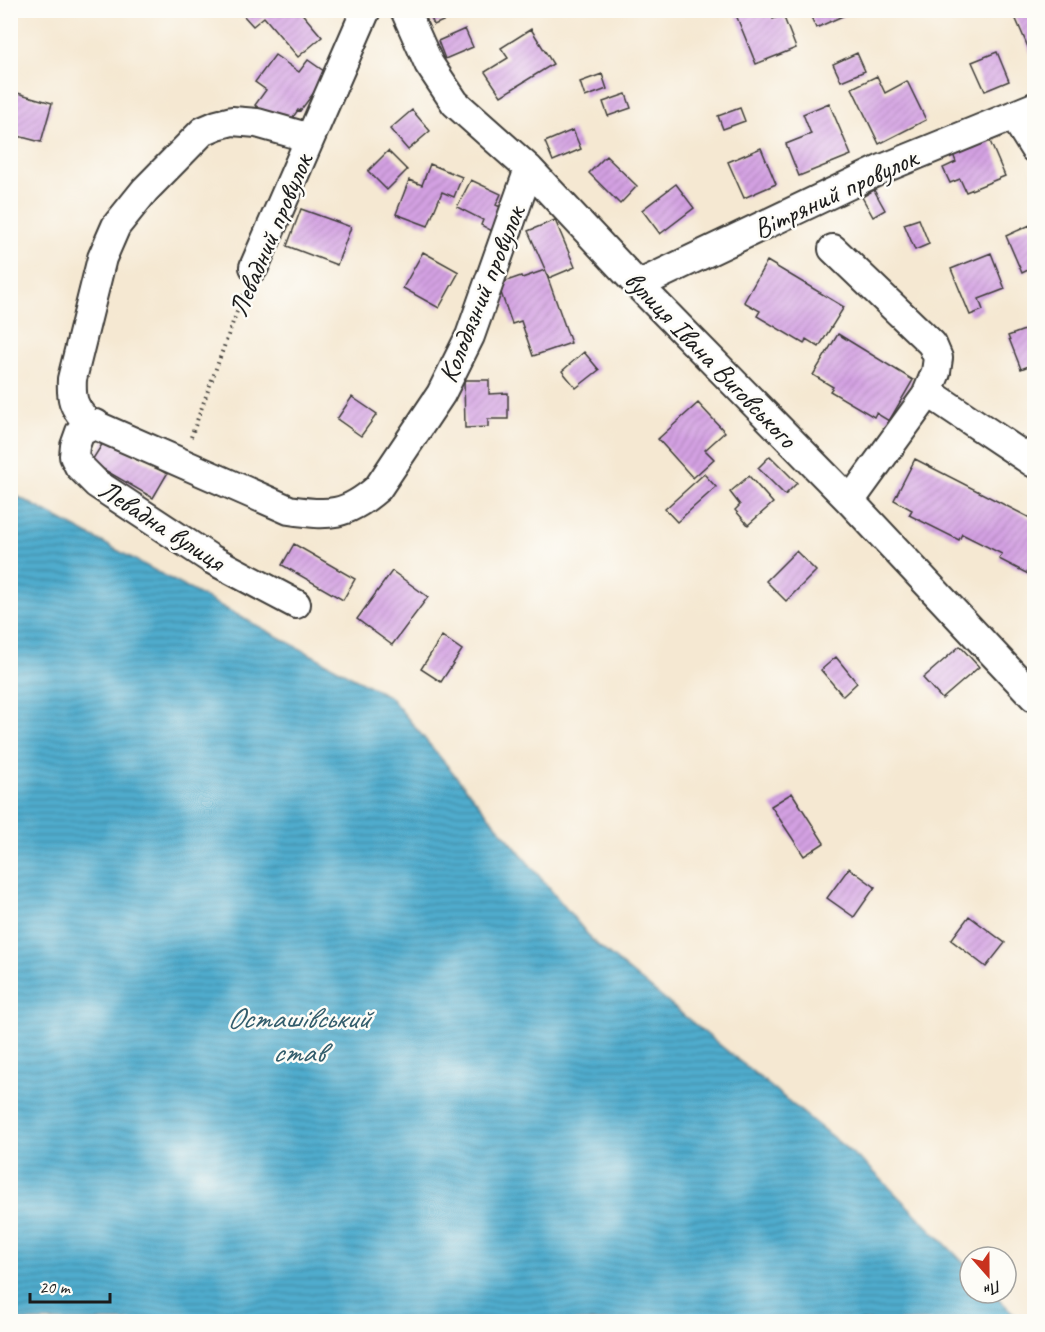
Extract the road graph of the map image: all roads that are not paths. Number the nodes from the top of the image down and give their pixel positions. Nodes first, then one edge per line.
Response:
1 (366, 10) edge
2 (405, 10) edge
3 (1024, 112) edge
4 (310, 138) junction
5 (1035, 148) edge
6 (529, 169) junction
7 (833, 249) dead end
8 (254, 267) road end
9 (638, 285) junction
10 (928, 392) junction
11 (96, 424) junction
12 (1035, 464) edge
13 (850, 501) junction
14 (296, 604) dead end
15 (1035, 697) edge

1 - 4 street, Левадний провулок
2 - 6 street, вулиця Івана Виговського
3 - 5 street
3 - 9 street, Вітряний провулок
4 - 8 street, Левадний провулок
4 - 11 street, Колодязний провулок
6 - 9 street, вулиця Івана Виговського
6 - 11 street, Колодязний провулок
7 - 10 street
9 - 13 street, вулиця Івана Виговського
10 - 12 street
10 - 13 street
11 - 14 street, Левадна вулиця
13 - 15 street, вулиця Івана Виговського

